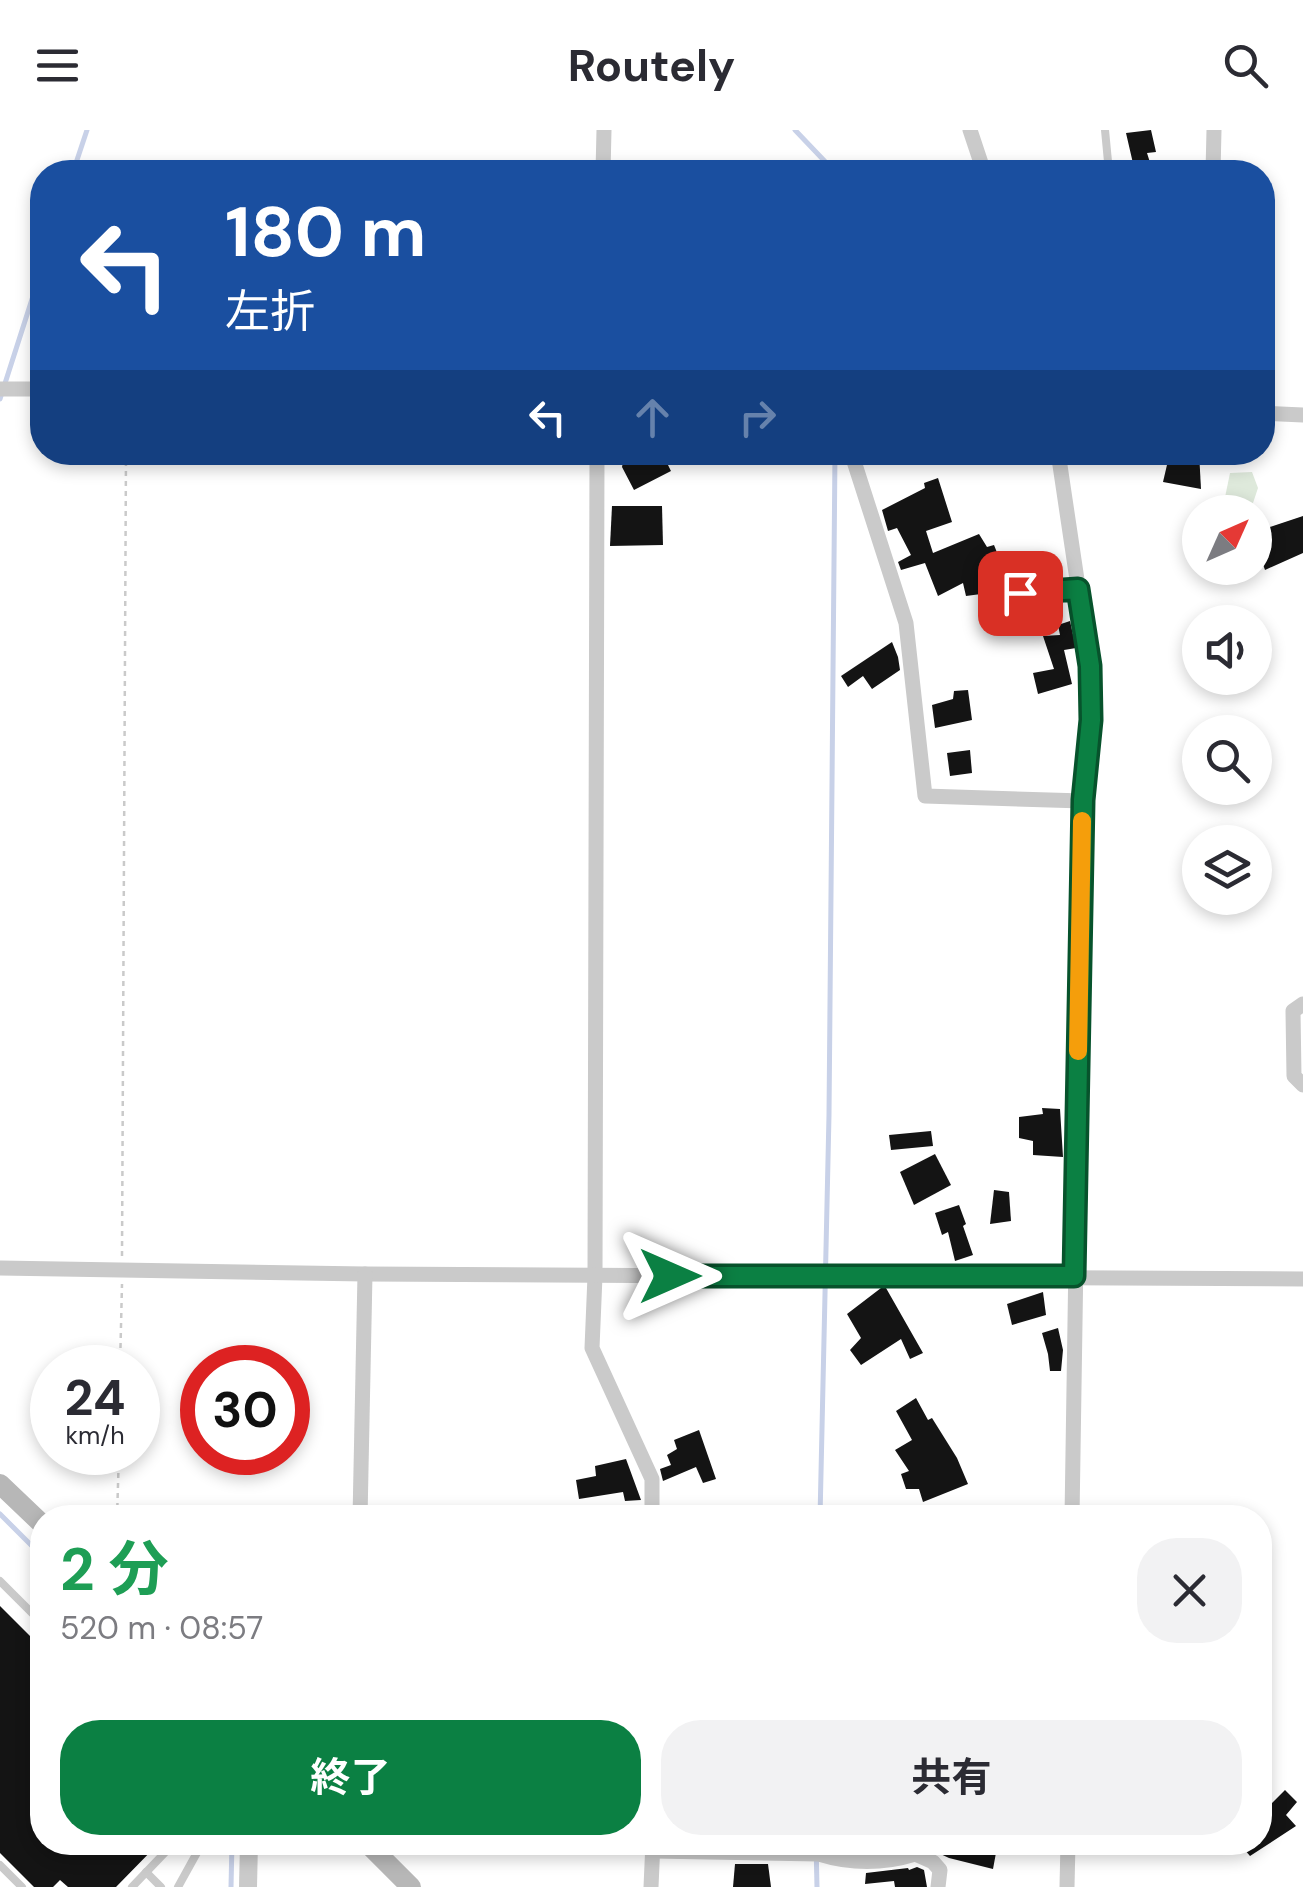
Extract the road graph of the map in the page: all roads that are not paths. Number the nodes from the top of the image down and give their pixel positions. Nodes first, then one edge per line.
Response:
1 (604, 130) edge
2 (970, 130) edge
3 (1105, 130) edge
4 (1214, 130) edge
5 (603, 160) edge
6 (980, 160) edge
7 (1108, 160) edge
8 (1214, 160) edge
9 (0, 389) edge
10 (30, 389) edge
11 (1275, 414) edge
12 (1303, 415) edge
13 (597, 465) edge
14 (855, 465) edge
15 (1060, 465) edge
16 (1078, 589) junction
17 (992, 594) dead end
18 (1083, 800) junction
19 (1303, 1004) edge
20 (1303, 1085) edge
21 (0, 1268) edge
22 (364, 1274) junction
23 (595, 1276) junction
24 (1074, 1276) junction
25 (1303, 1279) edge
26 (0, 1484) edge
27 (360, 1505) edge
28 (652, 1505) edge
29 (1072, 1505) edge
30 (30, 1513) edge
31 (0, 1581) edge
32 (30, 1611) edge
33 (162, 1855) edge
34 (196, 1855) edge
35 (249, 1855) edge
36 (379, 1855) edge
37 (652, 1855) edge
38 (822, 1855) edge
39 (912, 1855) edge
40 (917, 1855) edge
41 (1068, 1855) edge
42 (0, 1865) edge
43 (146, 1872) junction
44 (22, 1887) edge
45 (132, 1887) edge
46 (161, 1887) edge
47 (178, 1887) edge
48 (248, 1887) edge
49 (411, 1887) edge
50 (651, 1887) edge
51 (938, 1887) edge
52 (1067, 1887) edge

1 - 5 street
2 - 6 street
3 - 7 lane
4 - 8 street
9 - 10 street
11 - 12 street
13 - 23 street
14 - 18 street
15 - 16 street
16 - 17 street
16 - 18 street
18 - 24 street
19 - 20 street
21 - 22 street
22 - 23 street
22 - 27 street
23 - 24 street
23 - 28 street
24 - 25 street
24 - 29 street
26 - 30 main road
31 - 32 lane
33 - 43 lane
34 - 47 lane
35 - 48 street
36 - 49 main road
37 - 50 street
38 - 39 street
40 - 51 street
41 - 52 street
42 - 44 lane
43 - 45 lane
43 - 46 lane

